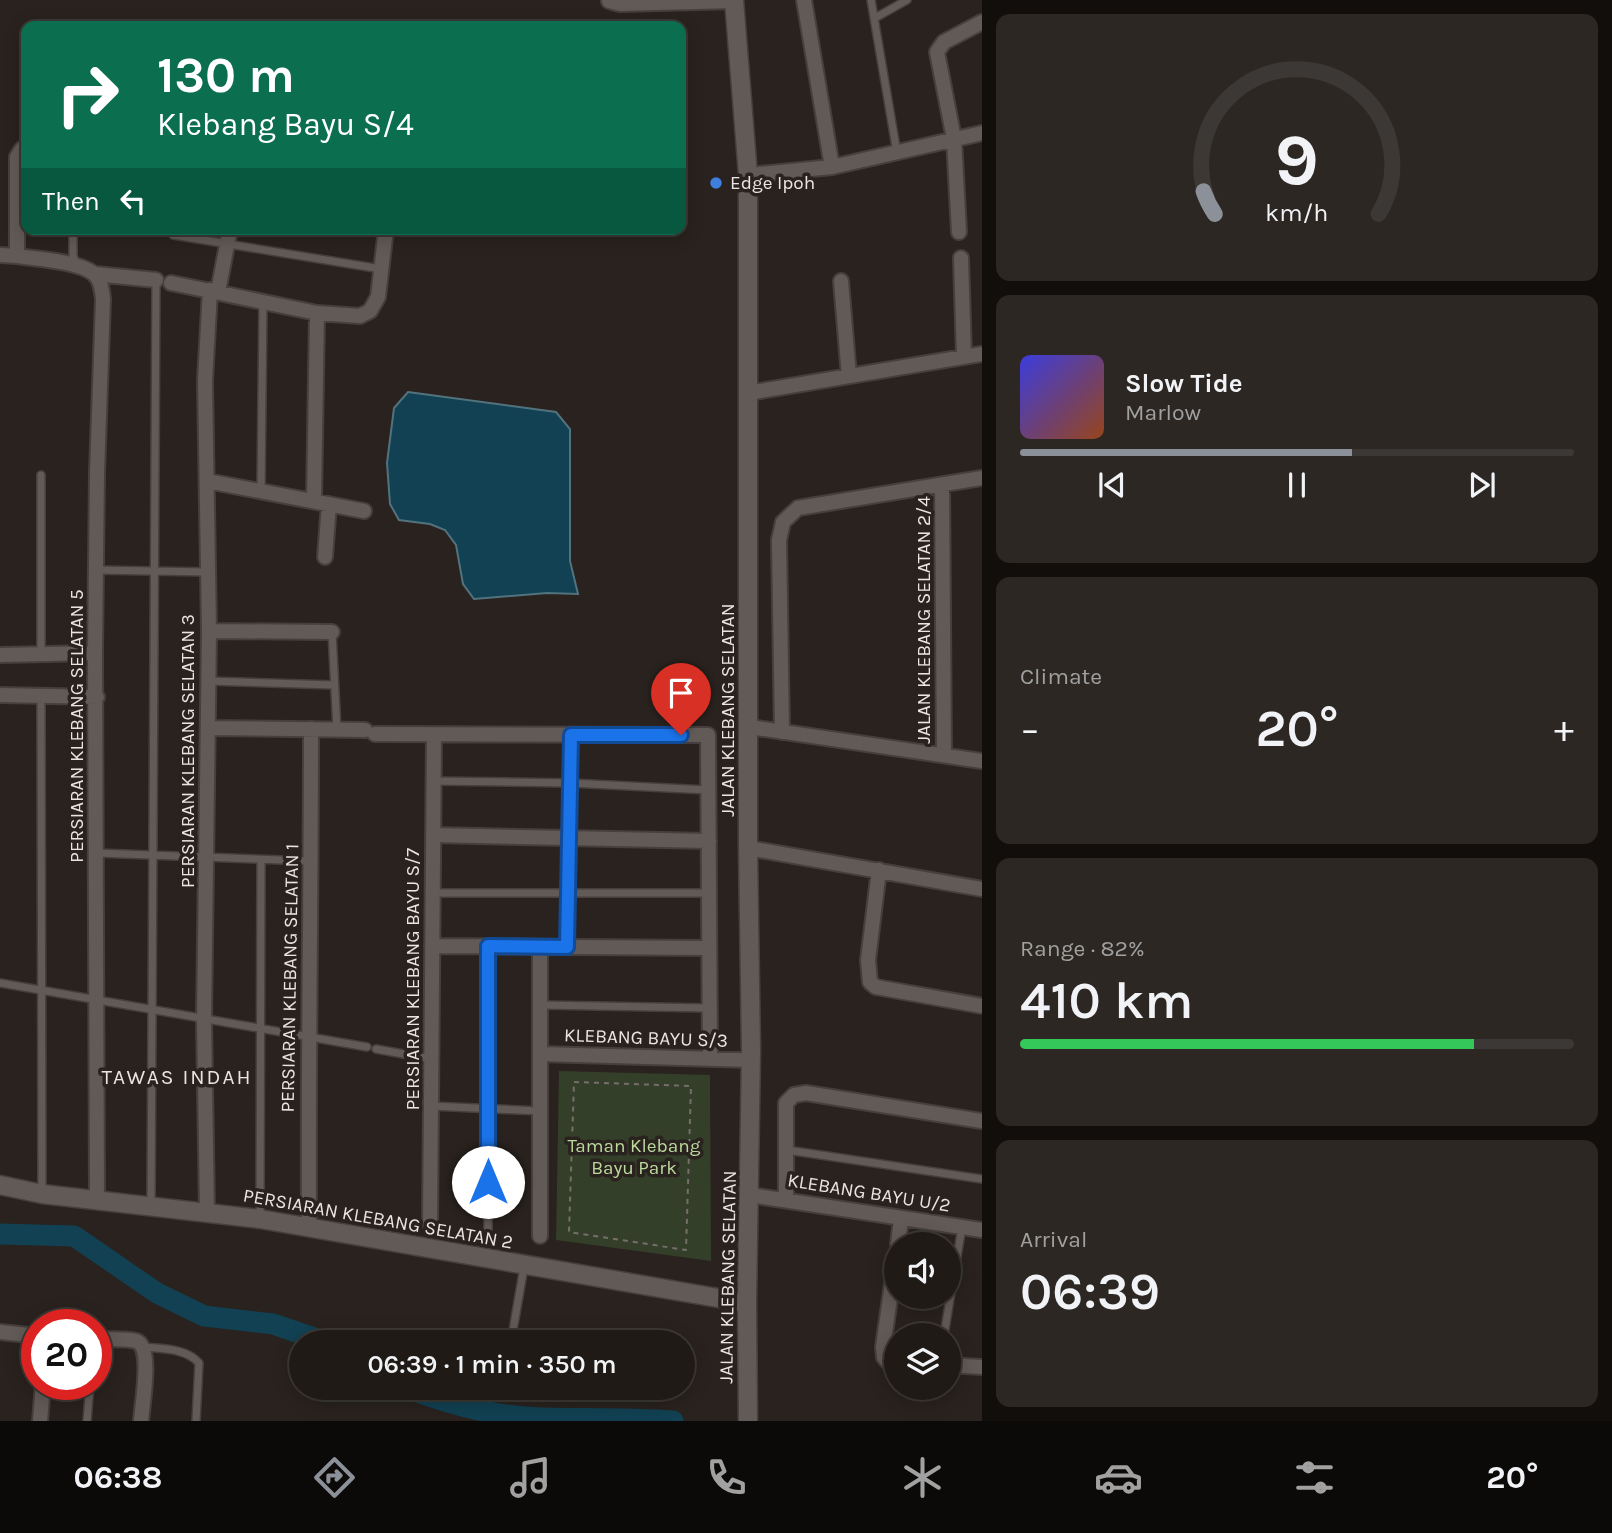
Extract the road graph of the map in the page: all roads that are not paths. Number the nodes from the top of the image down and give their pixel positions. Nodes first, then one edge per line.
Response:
1 (609, 0) edge
2 (804, 0) edge
3 (871, 0) edge
4 (907, 0) edge
5 (676, 1) edge
6 (734, 1) edge
7 (875, 18) junction
8 (982, 22) edge
9 (982, 133) edge
10 (954, 139) junction
11 (21, 151) edge
12 (898, 153) junction
13 (832, 167) junction
14 (748, 175) junction
15 (959, 232) dead end
16 (73, 235) edge
17 (173, 235) dead end
18 (229, 235) edge
19 (385, 235) edge
20 (227, 245) junction
21 (0, 254) edge
22 (17, 256) junction
23 (961, 258) dead end
24 (77, 266) junction
25 (382, 269) junction
26 (95, 274) junction
27 (841, 281) dead end
28 (164, 282) junction
29 (214, 291) junction
30 (263, 301) junction
31 (317, 313) junction
32 (982, 354) edge
33 (964, 357) junction
34 (849, 376) junction
35 (748, 393) junction
36 (41, 475) dead end
37 (982, 478) edge
38 (207, 481) junction
39 (942, 485) junction
40 (261, 491) junction
41 (314, 501) junction
42 (329, 504) junction
43 (363, 511) dead end
44 (325, 557) dead end
45 (96, 570) junction
46 (154, 570) junction
47 (208, 572) junction
48 (209, 631) junction
49 (332, 632) joint
50 (95, 653) junction
51 (41, 654) junction
52 (0, 655) edge
53 (208, 681) junction
54 (334, 685) junction
55 (0, 695) edge
56 (41, 697) junction
57 (97, 697) junction
58 (208, 727) junction
59 (750, 727) junction
60 (311, 729) junction
61 (337, 730) junction
62 (782, 732) junction
63 (433, 735) junction
64 (571, 735) junction
65 (944, 755) junction
66 (982, 761) edge
67 (433, 781) junction
68 (570, 783) junction
69 (708, 790) junction
70 (433, 835) junction
71 (569, 838) junction
72 (709, 841) junction
73 (748, 848) junction
74 (97, 853) junction
75 (153, 856) junction
76 (207, 859) junction
77 (261, 860) junction
78 (311, 861) junction
79 (879, 870) junction
80 (982, 889) edge
81 (432, 893) junction
82 (568, 893) junction
83 (709, 893) junction
84 (432, 946) junction
85 (488, 946) junction
86 (540, 947) junction
87 (567, 947) junction
88 (709, 948) junction
89 (0, 983) edge
90 (41, 991) junction
91 (96, 1000) junction
92 (542, 1005) junction
93 (982, 1006) edge
94 (709, 1008) junction
95 (150, 1010) junction
96 (204, 1019) junction
97 (260, 1029) junction
98 (308, 1037) junction
99 (367, 1047) dead end
100 (376, 1049) dead end
101 (541, 1054) junction
102 (431, 1059) junction
103 (710, 1059) junction
104 (751, 1060) junction
105 (431, 1106) junction
106 (488, 1108) junction
107 (541, 1111) junction
108 (982, 1121) edge
109 (786, 1150) junction
110 (982, 1179) edge
111 (0, 1185) edge
112 (42, 1194) junction
113 (750, 1195) junction
114 (97, 1200) junction
115 (786, 1200) junction
116 (151, 1205) junction
117 (207, 1212) junction
118 (260, 1219) junction
119 (901, 1219) junction
120 (430, 1224) dead end
121 (962, 1227) junction
122 (309, 1228) junction
123 (982, 1230) edge
124 (488, 1232) dead end
125 (899, 1232) edge
126 (540, 1236) dead end
127 (524, 1266) junction
128 (747, 1303) junction
129 (946, 1323) edge
130 (513, 1330) edge
131 (0, 1332) edge
132 (21, 1334) edge
133 (112, 1340) edge
134 (144, 1347) junction
135 (961, 1366) edge
136 (982, 1367) edge
137 (42, 1400) edge
138 (89, 1400) edge
139 (748, 1413) edge
140 (40, 1421) edge
141 (87, 1421) edge
142 (141, 1421) edge
143 (196, 1421) edge

1 - 5 street
2 - 13 street
3 - 7 lane
4 - 7 lane
5 - 6 street
6 - 14 street, JALAN KLEBANG SELATAN
7 - 12 lane
8 - 10 street
9 - 10 street
10 - 12 street
10 - 15 street
11 - 22 street
12 - 13 street
13 - 14 street
14 - 35 street, JALAN KLEBANG SELATAN
16 - 24 lane
17 - 20 lane
18 - 20 street, PERSIARAN KLEBANG SELATAN 3
19 - 25 street
20 - 25 lane
20 - 29 street, PERSIARAN KLEBANG SELATAN 3
21 - 22 street
22 - 24 street
23 - 33 street
24 - 26 street
25 - 31 street
26 - 28 street
26 - 45 street, PERSIARAN KLEBANG SELATAN 5
27 - 34 street
28 - 29 street
28 - 46 lane
29 - 30 street
29 - 38 street, PERSIARAN KLEBANG SELATAN 3
30 - 31 street
30 - 40 lane
31 - 41 street
32 - 33 street
33 - 34 street
34 - 35 street
35 - 59 street, JALAN KLEBANG SELATAN
36 - 51 lane
37 - 39 street
38 - 40 street
38 - 47 street, PERSIARAN KLEBANG SELATAN 3
39 - 62 street
39 - 65 street, JALAN KLEBANG SELATAN 2/4
40 - 41 street
41 - 42 street
42 - 43 street
42 - 44 street
45 - 46 lane
45 - 50 street, PERSIARAN KLEBANG SELATAN 5
46 - 47 lane
46 - 75 lane
47 - 48 street, PERSIARAN KLEBANG SELATAN 3
48 - 49 street
48 - 53 street, PERSIARAN KLEBANG SELATAN 3
49 - 54 lane
50 - 51 street
50 - 57 street, PERSIARAN KLEBANG SELATAN 5
51 - 52 street
53 - 54 lane
53 - 58 street, PERSIARAN KLEBANG SELATAN 3
54 - 61 lane
55 - 56 street
56 - 57 street
56 - 90 lane
57 - 74 street, PERSIARAN KLEBANG SELATAN 5
58 - 60 street
58 - 76 street, PERSIARAN KLEBANG SELATAN 3
59 - 62 street
59 - 73 street, JALAN KLEBANG SELATAN
60 - 61 street
60 - 78 street, PERSIARAN KLEBANG SELATAN 1
61 - 63 street
62 - 65 street
63 - 64 street
63 - 67 street, PERSIARAN KLEBANG BAYU S/7
64 - 68 lane
64 - 69 street
65 - 66 street
67 - 68 lane
67 - 70 street, PERSIARAN KLEBANG BAYU S/7
68 - 69 lane
68 - 71 lane
69 - 72 street
70 - 71 street
70 - 81 street, PERSIARAN KLEBANG BAYU S/7
71 - 72 street
71 - 82 lane
72 - 83 street
73 - 79 street
73 - 104 street, JALAN KLEBANG SELATAN
74 - 75 lane
74 - 91 street, PERSIARAN KLEBANG SELATAN 5
75 - 76 lane
75 - 95 lane
76 - 77 lane
76 - 96 street, PERSIARAN KLEBANG SELATAN 3
77 - 78 lane
77 - 97 lane
78 - 98 street, PERSIARAN KLEBANG SELATAN 1
79 - 80 street
79 - 93 street
81 - 82 lane
81 - 84 street, PERSIARAN KLEBANG BAYU S/7
82 - 83 lane
82 - 87 lane
83 - 88 street
84 - 85 street
84 - 102 street, PERSIARAN KLEBANG BAYU S/7
85 - 86 street
85 - 106 lane
86 - 87 street
86 - 92 street, KLEBANG BAYU S/3
87 - 88 street
88 - 94 street
89 - 90 lane
90 - 91 lane
90 - 112 lane
91 - 95 lane
91 - 114 street, PERSIARAN KLEBANG SELATAN 5
92 - 94 lane
92 - 101 street, KLEBANG BAYU S/3
94 - 103 street
95 - 96 lane
95 - 116 lane
96 - 97 lane
96 - 117 street, PERSIARAN KLEBANG SELATAN 3
97 - 98 lane
97 - 118 lane
98 - 99 lane
98 - 122 street, PERSIARAN KLEBANG SELATAN 1
100 - 102 lane
101 - 103 street, KLEBANG BAYU S/3
101 - 107 street, KLEBANG BAYU S/3
102 - 105 street, PERSIARAN KLEBANG BAYU S/7
103 - 104 street, KLEBANG BAYU S/3
104 - 113 street, JALAN KLEBANG SELATAN
105 - 106 lane
105 - 120 street, PERSIARAN KLEBANG BAYU S/7
106 - 107 lane
106 - 124 lane
107 - 126 street, KLEBANG BAYU S/3
108 - 109 street
109 - 110 lane
109 - 115 street
111 - 112 street, PERSIARAN KLEBANG SELATAN 2
112 - 114 street, PERSIARAN KLEBANG SELATAN 2
113 - 115 street, KLEBANG BAYU U/2
113 - 128 street, JALAN KLEBANG SELATAN
114 - 116 street, PERSIARAN KLEBANG SELATAN 2
115 - 119 street, KLEBANG BAYU U/2
116 - 117 street, PERSIARAN KLEBANG SELATAN 2
117 - 118 street, PERSIARAN KLEBANG SELATAN 2
118 - 122 street, PERSIARAN KLEBANG SELATAN 2
119 - 121 street, KLEBANG BAYU U/2
119 - 125 street
121 - 123 street, KLEBANG BAYU U/2
121 - 129 lane
122 - 127 street, PERSIARAN KLEBANG SELATAN 2
127 - 128 street, PERSIARAN KLEBANG SELATAN 2
127 - 130 lane
128 - 139 street, JALAN KLEBANG SELATAN
131 - 132 street
133 - 134 street
134 - 142 street
134 - 143 lane
135 - 136 street
137 - 140 street
138 - 141 lane

